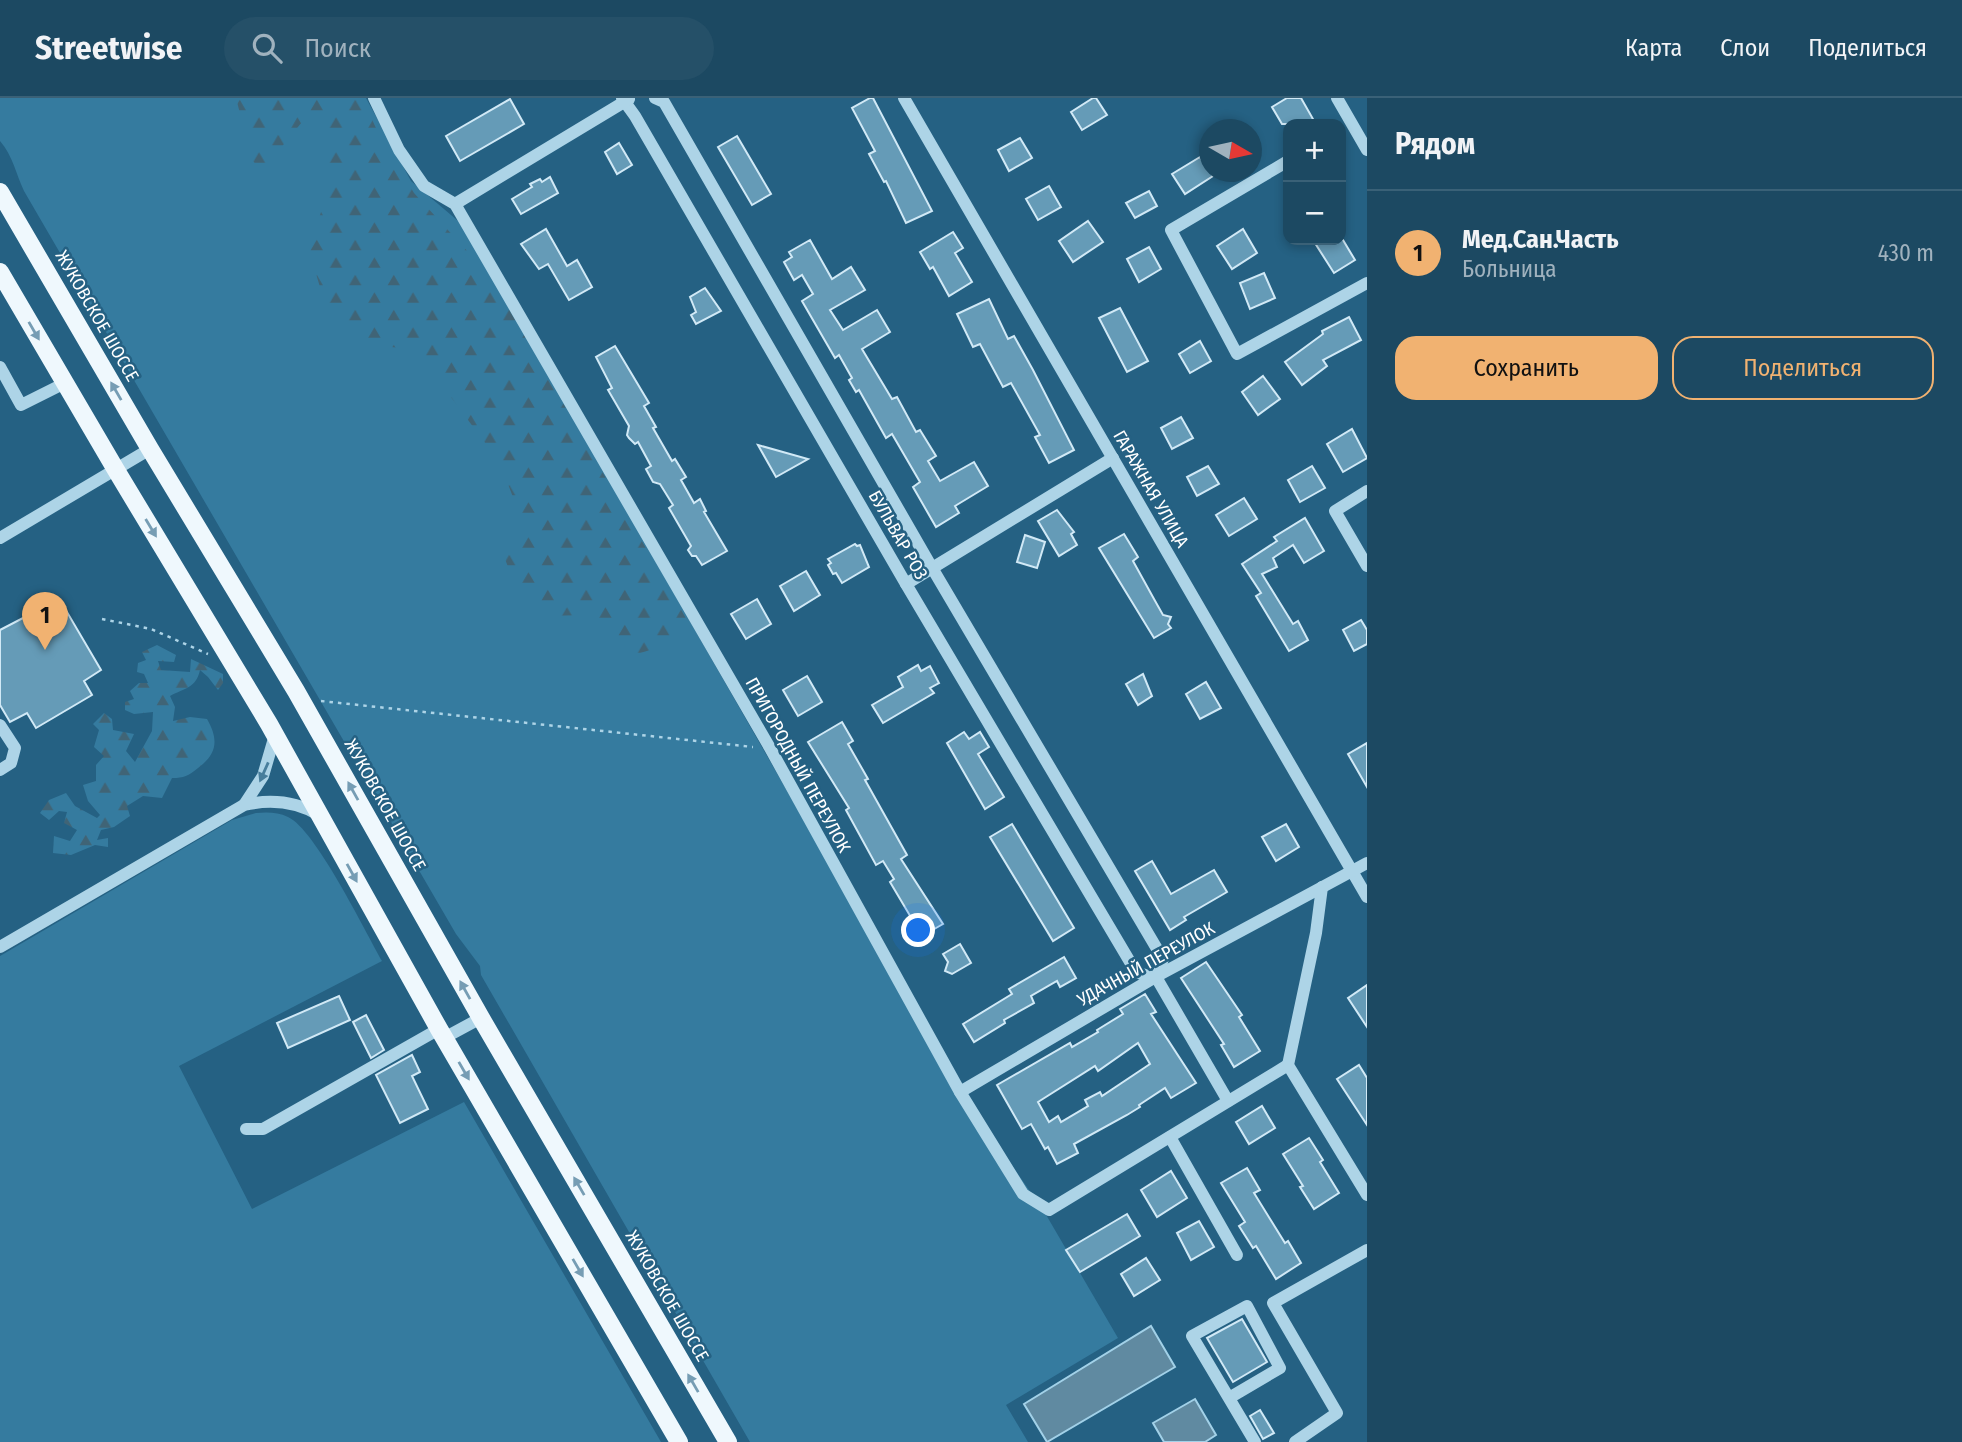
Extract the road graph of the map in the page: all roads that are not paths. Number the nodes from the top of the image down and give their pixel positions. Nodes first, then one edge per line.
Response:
1 (374, 98) edge
2 (656, 98) edge
3 (904, 98) edge
4 (1337, 98) edge
5 (625, 99) edge
6 (1344, 119) edge
7 (1346, 127) edge
8 (1367, 150) edge
9 (1283, 164) edge
10 (0, 192) edge
11 (455, 204) junction
12 (0, 272) edge
13 (1367, 283) edge
14 (0, 367) edge
15 (65, 383) junction
16 (150, 449) junction
17 (1113, 458) junction
18 (116, 470) junction
19 (1367, 491) edge
20 (0, 538) edge
21 (931, 566) junction
22 (1367, 566) edge
23 (906, 584) junction
24 (0, 726) edge
25 (275, 735) junction
26 (0, 770) edge
27 (244, 805) junction
28 (320, 816) junction
29 (1367, 863) edge
30 (1353, 871) junction
31 (1322, 887) junction
32 (1367, 897) edge
33 (0, 947) edge
34 (1156, 977) junction
35 (481, 1018) junction
36 (442, 1033) junction
37 (1289, 1065) junction
38 (960, 1092) junction
39 (1228, 1101) junction
40 (246, 1129) dead end
41 (1170, 1137) junction
42 (1367, 1195) edge
43 (1367, 1250) edge
44 (1237, 1255) dead end
45 (1229, 1398) junction
46 (679, 1442) edge
47 (728, 1442) edge
48 (1255, 1442) edge
49 (1295, 1442) edge

1 - 11 street, ПРИГОРОДНЫЙ ПЕРЕУЛОК
2 - 21 street
3 - 17 street, ГАРАЖНАЯ УЛИЦА
4 - 6 street
5 - 11 street
5 - 23 street, БУЛЬВАР РОЗ
7 - 8 street
9 - 13 street
16 -> 10 main road, ЖУКОВСКОЕ ШОССЕ
11 - 38 street, ПРИГОРОДНЫЙ ПЕРЕУЛОК
12 -> 15 main road
14 - 15 street
15 - 18 main road
16 - 18 street
35 -> 16 main road, ЖУКОВСКОЕ ШОССЕ
17 - 21 street
17 - 30 street, ГАРАЖНАЯ УЛИЦА
18 - 20 street
18 -> 25 main road
19 - 22 street
21 - 23 street
21 - 34 street
23 - 34 street, БУЛЬВАР РОЗ
24 - 26 street
25 -> 27 street
25 - 28 main road
27 - 28 street
27 - 33 street
28 -> 36 main road
29 - 30 street, УДАЧНЫЙ ПЕРЕУЛОК
30 - 31 street, УДАЧНЫЙ ПЕРЕУЛОК
30 - 32 street, ГАРАЖНАЯ УЛИЦА
31 - 34 street, УДАЧНЫЙ ПЕРЕУЛОК
31 - 37 street
34 - 38 street, УДАЧНЫЙ ПЕРЕУЛОК
34 - 39 street
35 - 36 street
47 -> 35 main road, ЖУКОВСКОЕ ШОССЕ
36 - 40 street
36 -> 46 main road
37 - 39 street, ПРИГОРОДНЫЙ ПЕРЕУЛОК
37 - 42 street
38 - 41 street, ПРИГОРОДНЫЙ ПЕРЕУЛОК
39 - 41 street, ПРИГОРОДНЫЙ ПЕРЕУЛОК
41 - 44 street
43 - 49 street
45 - 45 street
45 - 48 street

